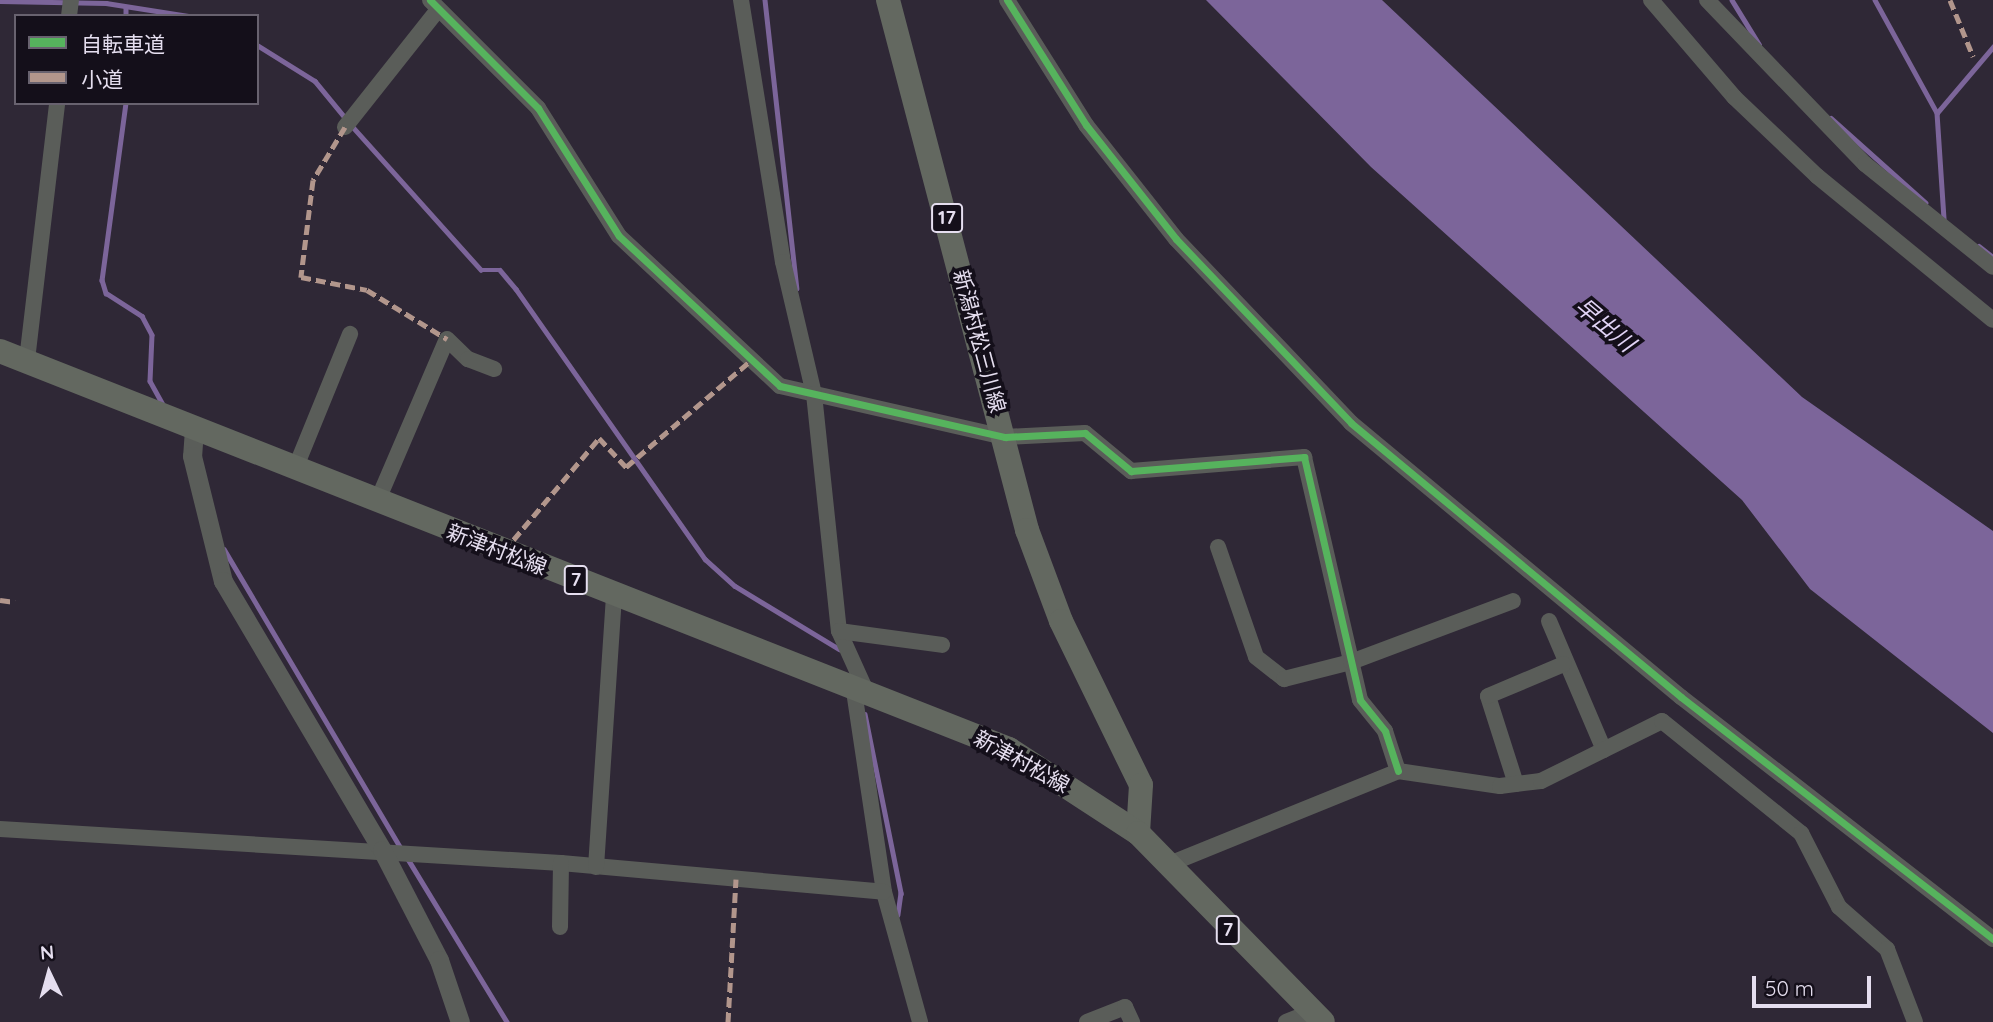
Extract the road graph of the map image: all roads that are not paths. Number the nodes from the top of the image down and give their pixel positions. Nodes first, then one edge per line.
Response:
1 (741, 0) edge
2 (888, 0) edge
3 (1007, 0) edge
4 (1651, 0) edge
5 (1707, 0) edge
6 (434, 6) edge
7 (57, 105) edge
8 (345, 127) dead end
9 (1993, 267) edge
10 (1993, 320) edge
11 (350, 334) dead end
12 (0, 351) edge
13 (27, 360) junction
14 (0, 362) edge
15 (494, 369) dead end
16 (814, 394) junction
17 (194, 429) junction
18 (1005, 437) junction
19 (295, 469) junction
20 (377, 502) junction
21 (1218, 547) dead end
22 (614, 596) junction
23 (1513, 601) dead end
24 (1549, 621) dead end
25 (839, 631) junction
26 (942, 645) dead end
27 (1351, 662) junction
28 (1564, 664) junction
29 (861, 692) junction
30 (1604, 750) junction
31 (1398, 771) junction
32 (1516, 784) junction
33 (0, 829) edge
34 (1138, 833) junction
35 (382, 850) junction
36 (561, 863) junction
37 (1167, 865) junction
38 (596, 867) junction
39 (884, 892) junction
40 (560, 928) dead end
41 (1993, 939) edge
42 (1317, 1017) edge
43 (460, 1022) edge
44 (920, 1022) edge
45 (1087, 1022) edge
46 (1132, 1022) edge
47 (1286, 1022) edge
48 (1915, 1022) edge

1 - 16 street
2 - 18 main road, 新潟村松三川線 / 17
3 - 41 street
4 - 10 street
5 - 9 street
6 - 8 street
6 - 16 street
7 - 13 street
11 - 19 street
12 - 13 main road, 新津村松線 / 7
13 - 14 street
13 - 17 main road, 新津村松線 / 7
15 - 20 street
16 - 18 street
16 - 25 street
17 - 19 main road, 新津村松線 / 7
17 - 35 street
18 - 27 street
18 - 34 main road, 新潟村松三川線 / 17
19 - 20 main road, 新津村松線 / 7
20 - 22 main road, 新津村松線 / 7
21 - 27 street
22 - 29 main road, 新津村松線 / 7
22 - 38 street
23 - 27 street
24 - 28 street
25 - 26 street
25 - 29 street
27 - 31 street
28 - 30 street
28 - 32 street
29 - 34 main road, 新津村松線 / 7
29 - 39 street
30 - 32 street
30 - 48 street
31 - 32 street
31 - 37 street
33 - 35 street
34 - 37 main road, 7
35 - 36 street
35 - 43 street
36 - 38 street
36 - 40 street
37 - 42 main road, 7
38 - 39 street
39 - 44 street
42 - 47 street
45 - 46 street

